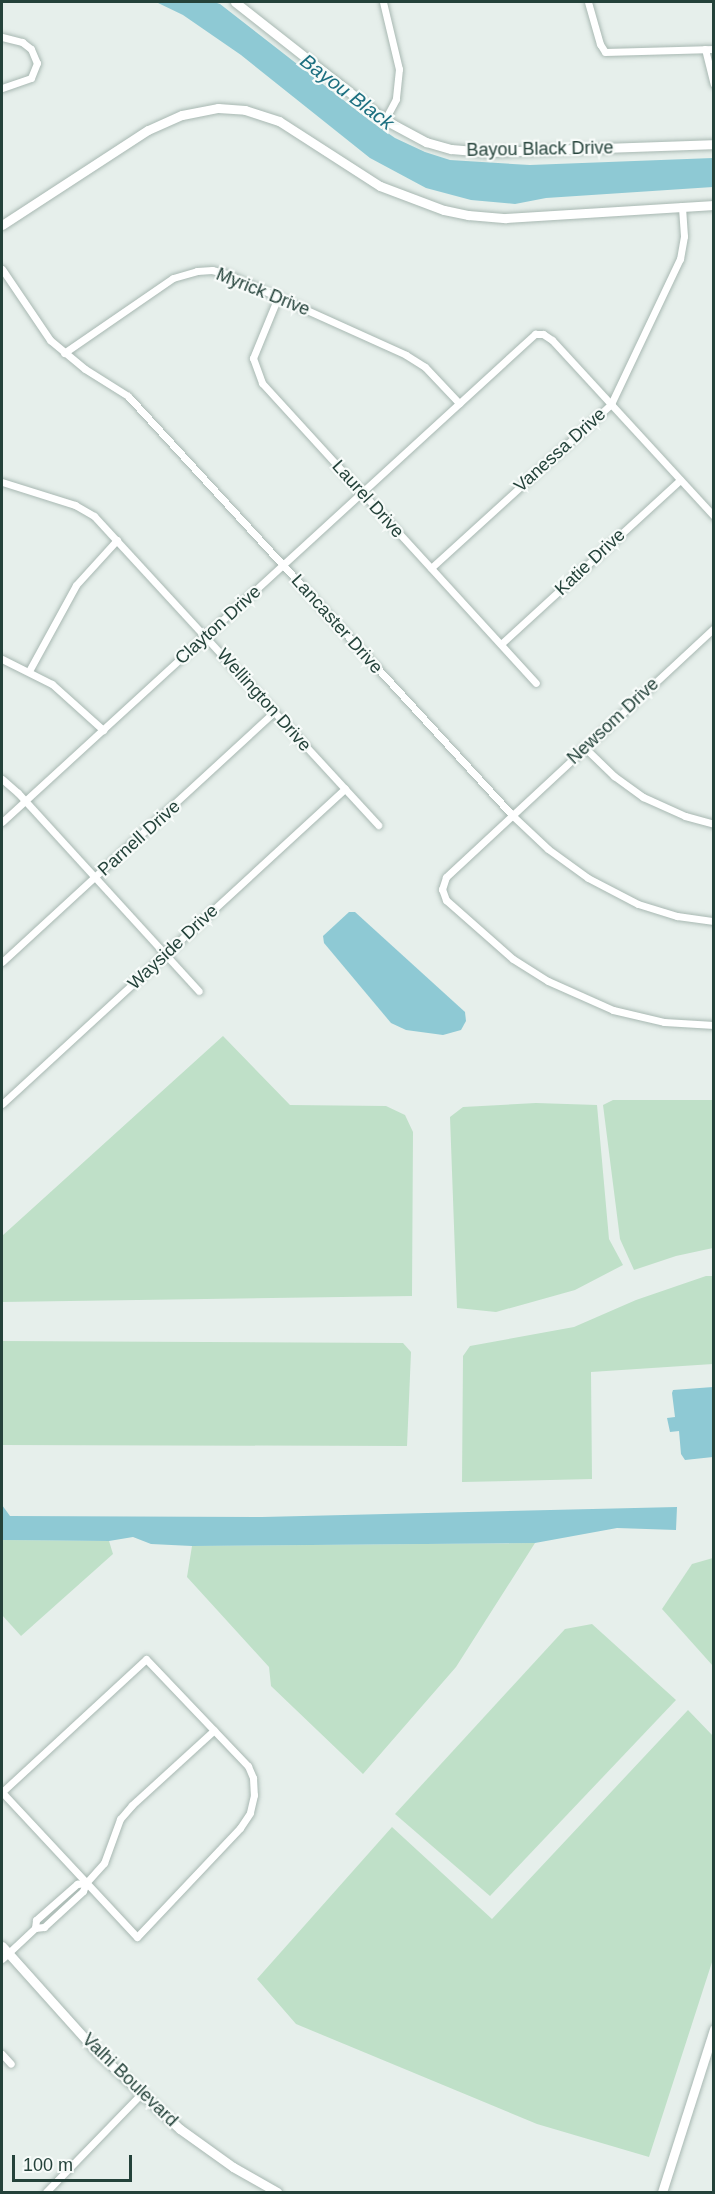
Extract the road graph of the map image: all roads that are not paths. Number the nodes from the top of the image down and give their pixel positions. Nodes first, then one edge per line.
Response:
1 (235, 2) edge
2 (383, 2) edge
3 (588, 2) edge
4 (2, 37) edge
5 (705, 49) junction
6 (714, 49) edge
7 (714, 84) edge
8 (2, 88) edge
9 (385, 120) junction
10 (714, 144) edge
11 (714, 205) edge
12 (682, 206) junction
13 (2, 225) edge
14 (2, 269) edge
15 (278, 297) junction
16 (64, 353) junction
17 (459, 403) junction
18 (611, 404) junction
19 (680, 480) junction
20 (2, 482) edge
21 (362, 492) junction
22 (714, 516) edge
23 (117, 540) junction
24 (284, 565) junction
25 (431, 568) junction
26 (714, 628) edge
27 (206, 636) junction
28 (501, 644) junction
29 (2, 659) edge
30 (29, 671) junction
31 (536, 683) dead end
32 (274, 712) junction
33 (103, 730) junction
34 (584, 747) junction
35 (2, 779) edge
36 (345, 789) junction
37 (26, 801) junction
38 (513, 816) junction
39 (2, 822) edge
40 (714, 824) edge
41 (378, 825) dead end
42 (95, 878) junction
43 (714, 921) edge
44 (166, 954) junction
45 (2, 962) edge
46 (199, 991) dead end
47 (714, 1025) edge
48 (2, 1104) edge
49 (214, 1730) junction
50 (86, 1883) junction
51 (4, 1953) edge
52 (714, 2029) edge
53 (2, 2054) edge
54 (11, 2064) dead end
55 (142, 2093) junction
56 (668, 2171) junction
57 (46, 2193) edge
58 (277, 2193) edge
59 (662, 2193) edge
60 (667, 2193) edge

1 - 9 street, Bayou Black Drive
2 - 9 street
3 - 5 street
4 - 8 street
5 - 6 street
5 - 7 street
9 - 10 street, Bayou Black Drive
11 - 12 street
12 - 13 street
12 - 18 street, Vanessa Drive
14 - 16 street, Lancaster Drive
15 - 16 street, Myrick Drive
15 - 17 street, Myrick Drive
15 - 21 street, Laurel Drive
16 - 24 street, Lancaster Drive
17 - 18 street, Clayton Drive
17 - 21 street, Clayton Drive
18 - 19 street
18 - 25 street, Vanessa Drive
19 - 22 street
19 - 28 street, Katie Drive
20 - 23 street, Wellington Drive
21 - 24 street, Clayton Drive
21 - 25 street, Laurel Drive
23 - 27 street, Wellington Drive
23 - 30 street
24 - 27 street, Clayton Drive
24 - 38 street, Lancaster Drive
25 - 28 street, Laurel Drive
26 - 34 street, Newsom Drive
27 - 32 street, Wellington Drive
27 - 33 street, Clayton Drive
28 - 31 street, Laurel Drive
29 - 30 street
30 - 33 street
32 - 36 street, Wellington Drive
32 - 42 street, Parnell Drive
33 - 37 street, Clayton Drive
34 - 38 street, Newsom Drive
34 - 40 street
35 - 37 street
36 - 41 street, Wellington Drive
36 - 44 street, Wayside Drive
37 - 39 street, Clayton Drive
37 - 42 street
38 - 43 street, Lancaster Drive
38 - 47 street, Newsom Drive
42 - 44 street
42 - 45 street, Parnell Drive
44 - 46 street
44 - 48 street, Wayside Drive
49 - 50 street
49 - 50 street
49 - 50 street
50 - 51 street
51 - 55 street, Valhi Boulevard
52 - 56 street
53 - 54 street
55 - 57 street
55 - 58 street, Valhi Boulevard
56 - 59 street
56 - 60 street

